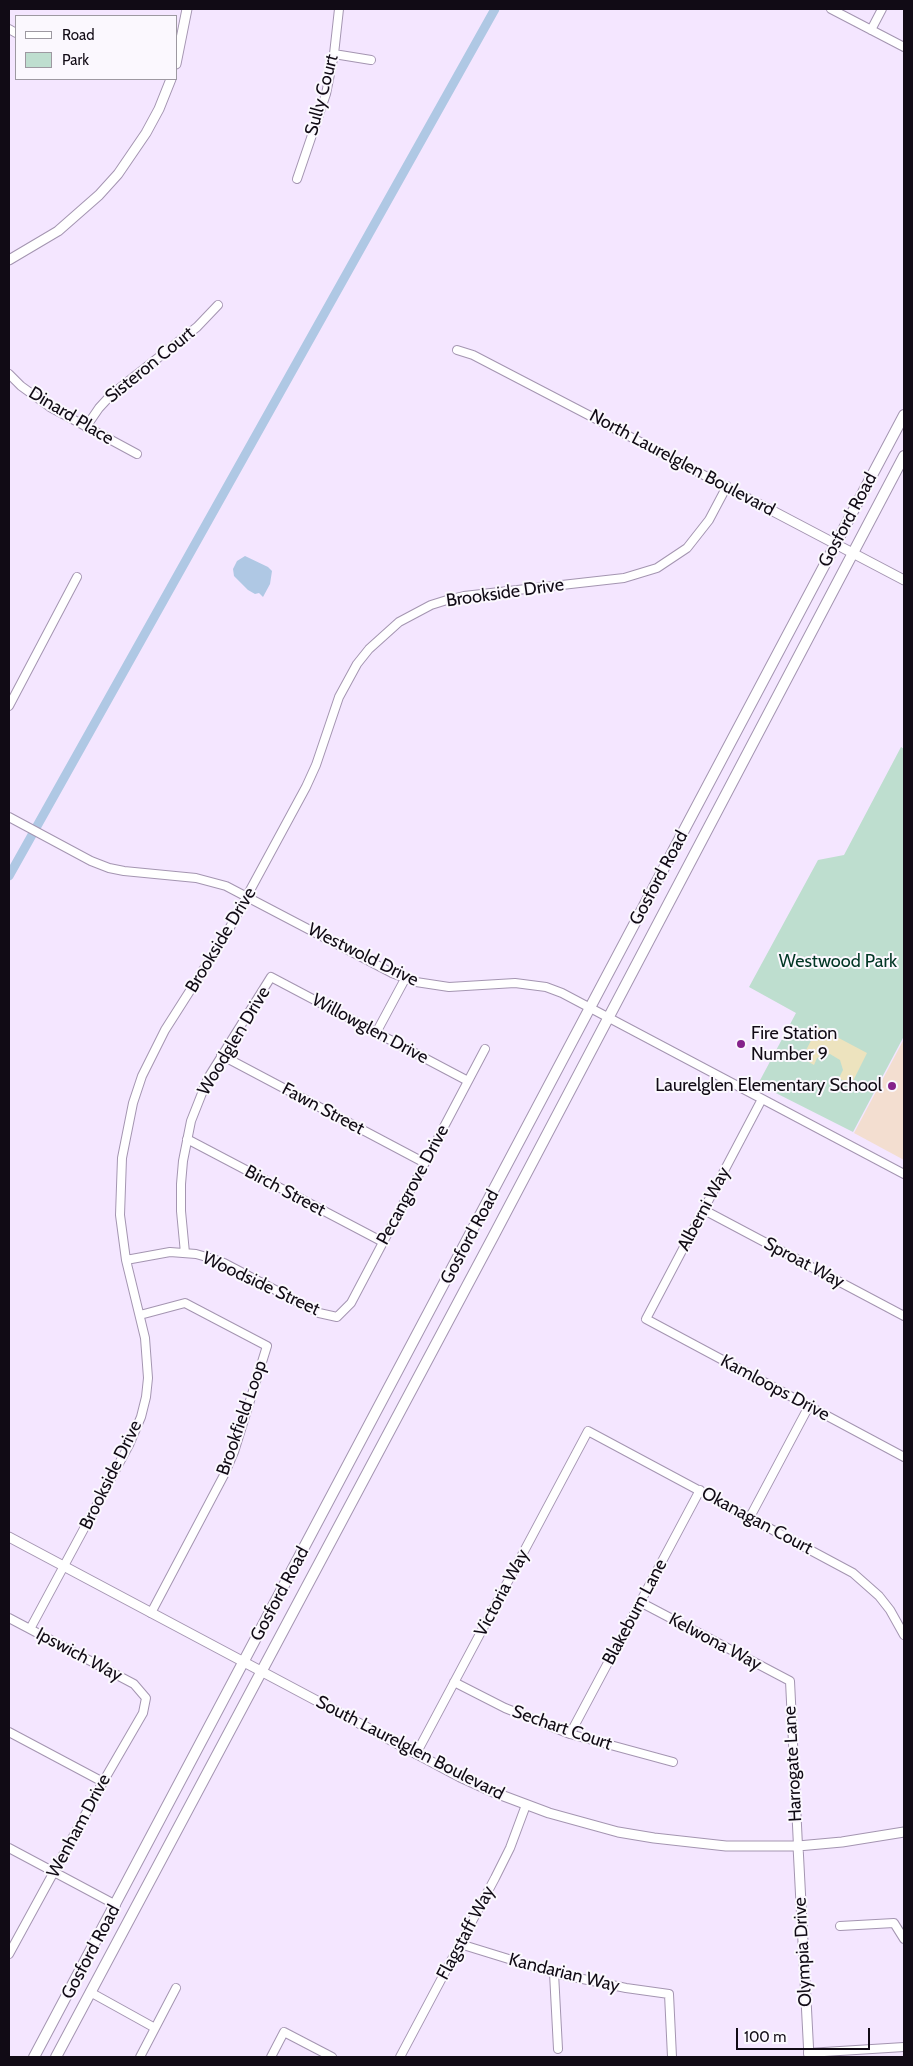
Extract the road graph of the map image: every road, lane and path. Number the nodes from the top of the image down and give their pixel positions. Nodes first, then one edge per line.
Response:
1 (187, 9) edge
2 (340, 9) edge
3 (831, 9) edge
4 (882, 9) edge
5 (871, 30) junction
6 (904, 47) edge
7 (178, 54) edge
8 (334, 54) junction
9 (371, 60) dead end
10 (171, 80) edge
11 (297, 179) dead end
12 (9, 258) edge
13 (218, 305) dead end
14 (458, 350) dead end
15 (9, 374) edge
16 (904, 415) edge
17 (86, 427) junction
18 (137, 454) dead end
19 (904, 456) edge
20 (727, 486) junction
21 (769, 509) joint
22 (836, 544) junction
23 (854, 553) junction
24 (78, 577) dead end
25 (904, 580) edge
26 (9, 706) edge
27 (9, 817) edge
28 (248, 897) junction
29 (271, 977) joint
30 (405, 979) junction
31 (590, 1007) junction
32 (608, 1016) junction
33 (376, 1033) junction
34 (485, 1049) dead end
35 (221, 1055) junction
36 (468, 1081) junction
37 (762, 1099) junction
38 (187, 1139) junction
39 (425, 1162) junction
40 (904, 1174) edge
41 (704, 1210) junction
42 (383, 1242) junction
43 (185, 1253) junction
44 (126, 1260) junction
45 (140, 1315) junction
46 (337, 1316) joint
47 (904, 1316) edge
48 (646, 1319) joint
49 (809, 1406) junction
50 (588, 1431) joint
51 (904, 1457) edge
52 (700, 1490) junction
53 (750, 1517) junction
54 (9, 1537) edge
55 (64, 1566) junction
56 (640, 1602) junction
57 (152, 1613) junction
58 (9, 1618) edge
59 (901, 1620) edge
60 (30, 1629) junction
61 (904, 1635) edge
62 (244, 1662) junction
63 (262, 1671) junction
64 (790, 1681) joint
65 (454, 1682) junction
66 (146, 1698) joint
67 (9, 1732) edge
68 (570, 1734) junction
69 (416, 1754) junction
70 (673, 1762) dead end
71 (103, 1782) junction
72 (526, 1805) junction
73 (904, 1832) edge
74 (798, 1846) junction
75 (9, 1848) edge
76 (54, 1872) junction
77 (116, 1905) junction
78 (840, 1926) dead end
79 (904, 1939) edge
80 (460, 1944) junction
81 (9, 1954) edge
82 (554, 1973) junction
83 (176, 1988) dead end
84 (90, 1992) junction
85 (155, 2028) junction
86 (904, 2047) edge
87 (558, 2049) dead end
88 (809, 2055) edge
89 (34, 2057) edge
90 (56, 2057) edge
91 (140, 2057) edge
92 (271, 2057) edge
93 (332, 2057) edge
94 (400, 2057) edge
95 (672, 2057) edge

1 - 7 street
2 - 8 street, Sully Court
3 - 5 street
4 - 5 street
5 - 6 street
8 - 9 street
8 - 11 street, Sully Court
10 - 12 street
13 - 17 street, Sisteron Court
14 - 20 street, North Laurelglen Boulevard
15 - 17 street, Dinard Place
16 - 22 main road, Gosford Road
17 - 18 street, Dinard Place
19 - 23 main road, Gosford Road
20 - 21 street, North Laurelglen Boulevard
20 - 28 street, Brookside Drive
21 - 22 street, North Laurelglen Boulevard
22 - 23 street, North Laurelglen Boulevard
22 - 31 main road, Gosford Road
23 - 25 street, North Laurelglen Boulevard
23 - 32 main road, Gosford Road
24 - 26 street
27 - 28 street, Westwold Drive
28 - 30 street, Westwold Drive
28 - 44 street, Brookside Drive
29 - 33 street, Willowglen Drive
29 - 35 street, Woodglen Drive
30 - 31 street, Westwold Drive
30 - 33 street
31 - 32 street, Westwold Drive
31 - 62 main road, Gosford Road
32 - 37 street, Westwold Drive
32 - 63 main road, Gosford Road
33 - 36 street, Willowglen Drive
34 - 36 street, Pecangrove Drive
35 - 38 street, Woodglen Drive
35 - 39 street, Fawn Street
36 - 39 street, Pecangrove Drive
37 - 40 street, Westwold Drive
37 - 41 street, Alberni Way
38 - 42 street, Birch Street
38 - 43 street, Woodglen Drive
39 - 42 street, Pecangrove Drive
41 - 47 street, Sproat Way
41 - 48 street, Alberni Way
42 - 46 street, Pecangrove Drive
43 - 44 street, Woodside Street
43 - 46 street, Woodside Street
44 - 45 street, Brookside Drive
45 - 55 street, Brookside Drive
45 - 57 street, Brookfield Loop
48 - 49 street, Kamloops Drive
49 - 51 street, Kamloops Drive
49 - 53 street
50 - 52 street, Okanagan Court
50 - 65 street, Victoria Way
52 - 53 street, Okanagan Court
52 - 56 street, Blakeburn Lane
53 - 59 street, Okanagan Court
54 - 55 street, South Laurelglen Boulevard
55 - 57 street, South Laurelglen Boulevard
55 - 60 street, Brookside Drive
56 - 64 street, Kelwona Way
56 - 68 street, Blakeburn Lane
57 - 62 street, South Laurelglen Boulevard
58 - 60 street, Ipswich Way
59 - 61 street, Okanagan Court
60 - 66 street, Ipswich Way
62 - 63 street, South Laurelglen Boulevard
62 - 77 main road, Gosford Road
63 - 69 street, South Laurelglen Boulevard
63 - 84 main road, Gosford Road
64 - 74 street, Harrogate Lane
65 - 68 street, Sechart Court
65 - 69 street, Victoria Way
66 - 71 street, Wenham Drive
67 - 71 street
68 - 70 street, Sechart Court
69 - 72 street, South Laurelglen Boulevard
71 - 76 street, Wenham Drive
72 - 74 street, South Laurelglen Boulevard
72 - 80 street, Flagstaff Way
73 - 74 street, South Laurelglen Boulevard
74 - 88 street, Olympia Drive
75 - 76 street
76 - 77 street
76 - 81 street, Wenham Drive
77 - 89 main road, Gosford Road
78 - 79 street
80 - 82 street, Kandarian Way
80 - 94 street, Flagstaff Way
82 - 87 street
82 - 95 street, Kandarian Way
83 - 85 street
84 - 85 street
84 - 90 main road, Gosford Road
85 - 91 street
86 - 88 street
92 - 93 street

